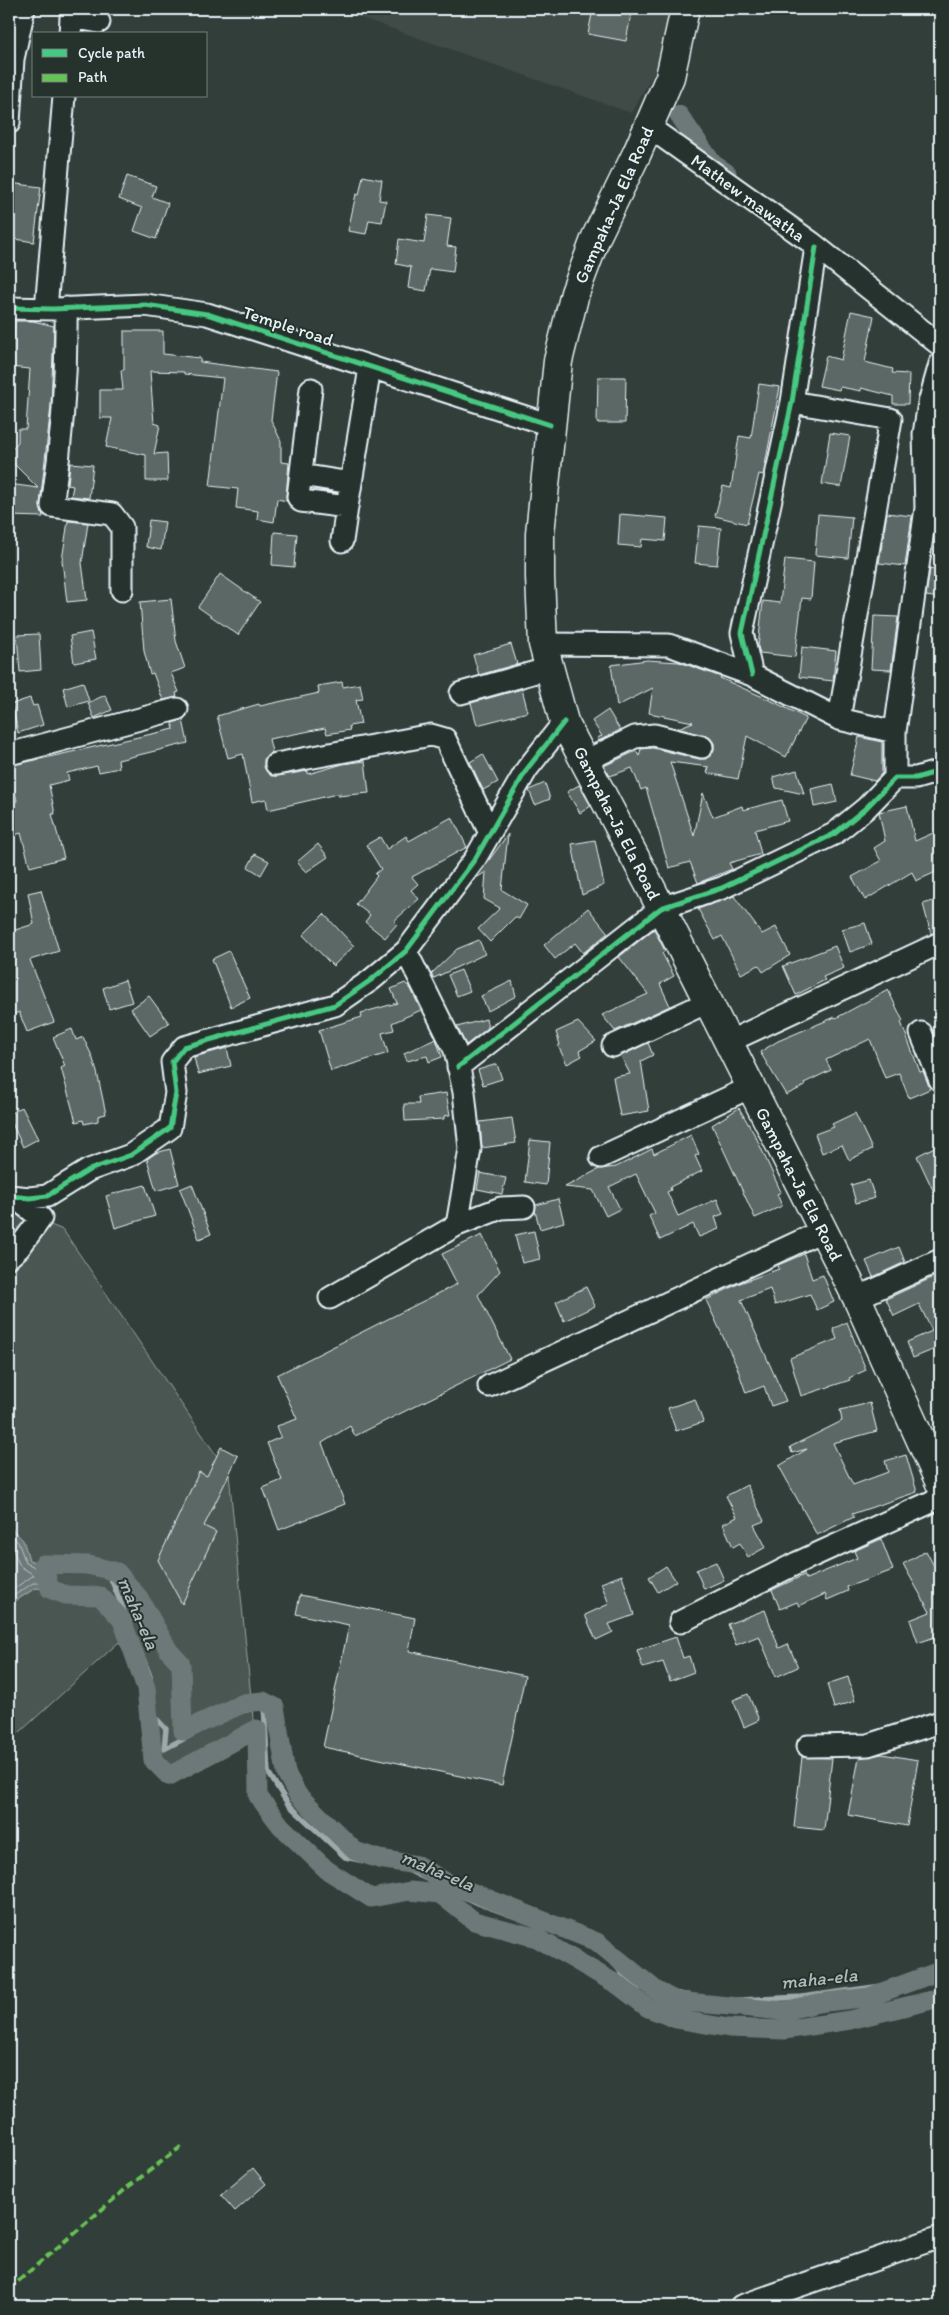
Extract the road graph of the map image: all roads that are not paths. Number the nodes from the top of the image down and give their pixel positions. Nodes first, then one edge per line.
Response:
1 (24, 9) edge
2 (685, 9) edge
3 (99, 22) dead end
4 (70, 32) edge
5 (64, 98) edge
6 (9, 122) edge
7 (649, 127) junction
8 (816, 247) junction
9 (9, 308) edge
10 (56, 308) junction
11 (940, 345) edge
12 (940, 364) edge
13 (370, 368) junction
14 (311, 389) dead end
15 (792, 402) junction
16 (550, 425) junction
17 (301, 475) junction
18 (351, 484) junction
19 (348, 507) junction
20 (342, 540) dead end
21 (122, 590) dead end
22 (546, 656) junction
23 (752, 676) junction
24 (461, 692) dead end
25 (177, 709) dead end
26 (839, 719) junction
27 (564, 722) junction
28 (895, 732) junction
29 (702, 747) dead end
30 (9, 754) edge
31 (586, 761) junction
32 (276, 764) dead end
33 (940, 771) edge
34 (895, 778) junction
35 (490, 833) junction
36 (661, 908) junction
37 (940, 943) edge
38 (406, 951) junction
39 (708, 1002) junction
40 (921, 1033) dead end
41 (728, 1042) junction
42 (613, 1046) dead end
43 (458, 1067) junction
44 (940, 1080) edge
45 (751, 1087) junction
46 (602, 1157) dead end
47 (12, 1197) edge
48 (524, 1207) dead end
49 (457, 1225) junction
50 (822, 1231) junction
51 (14, 1253) edge
52 (940, 1260) edge
53 (330, 1298) dead end
54 (857, 1298) junction
55 (489, 1386) dead end
56 (940, 1482) edge
57 (940, 1498) edge
58 (680, 1622) dead end
59 (940, 1722) edge
60 (808, 1746) dead end
61 (940, 2237) edge
62 (741, 2306) edge

1 - 6 street
2 - 7 highway, Gampaha-Ja Ela Road
3 - 4 street
5 - 10 street
7 - 8 street, Mathew mawatha
7 - 16 highway, Gampaha-Ja Ela Road
8 - 11 street, Mathew mawatha
8 - 15 street
9 - 10 street, Temple road
10 - 13 street, Temple road
10 - 21 street
12 - 28 street
13 - 16 street, Temple road
13 - 18 street
14 - 17 street
15 - 23 street
15 - 26 street
16 - 22 highway, Gampaha-Ja Ela Road
17 - 18 street
17 - 19 street
18 - 19 street
19 - 20 street
22 - 23 street
22 - 24 street
22 - 27 highway, Gampaha-Ja Ela Road
23 - 26 street
25 - 30 street
26 - 28 street
27 - 31 highway, Gampaha-Ja Ela Road
27 - 35 street
28 - 34 street
29 - 31 street
31 - 36 highway, Gampaha-Ja Ela Road
32 - 35 street
33 - 34 street
34 - 36 street
35 - 38 street
36 - 39 highway, Gampaha-Ja Ela Road
36 - 43 street
37 - 41 street
38 - 43 street
38 - 47 street
39 - 41 highway, Gampaha-Ja Ela Road
39 - 42 street
40 - 44 street
41 - 45 highway, Gampaha-Ja Ela Road
43 - 49 street
45 - 46 street
45 - 50 highway, Gampaha-Ja Ela Road
47 - 51 street
48 - 49 street
49 - 53 street
50 - 54 highway, Gampaha-Ja Ela Road
50 - 55 street
52 - 54 street
54 - 56 highway, Gampaha-Ja Ela Road
57 - 58 street
59 - 60 street
61 - 62 street

